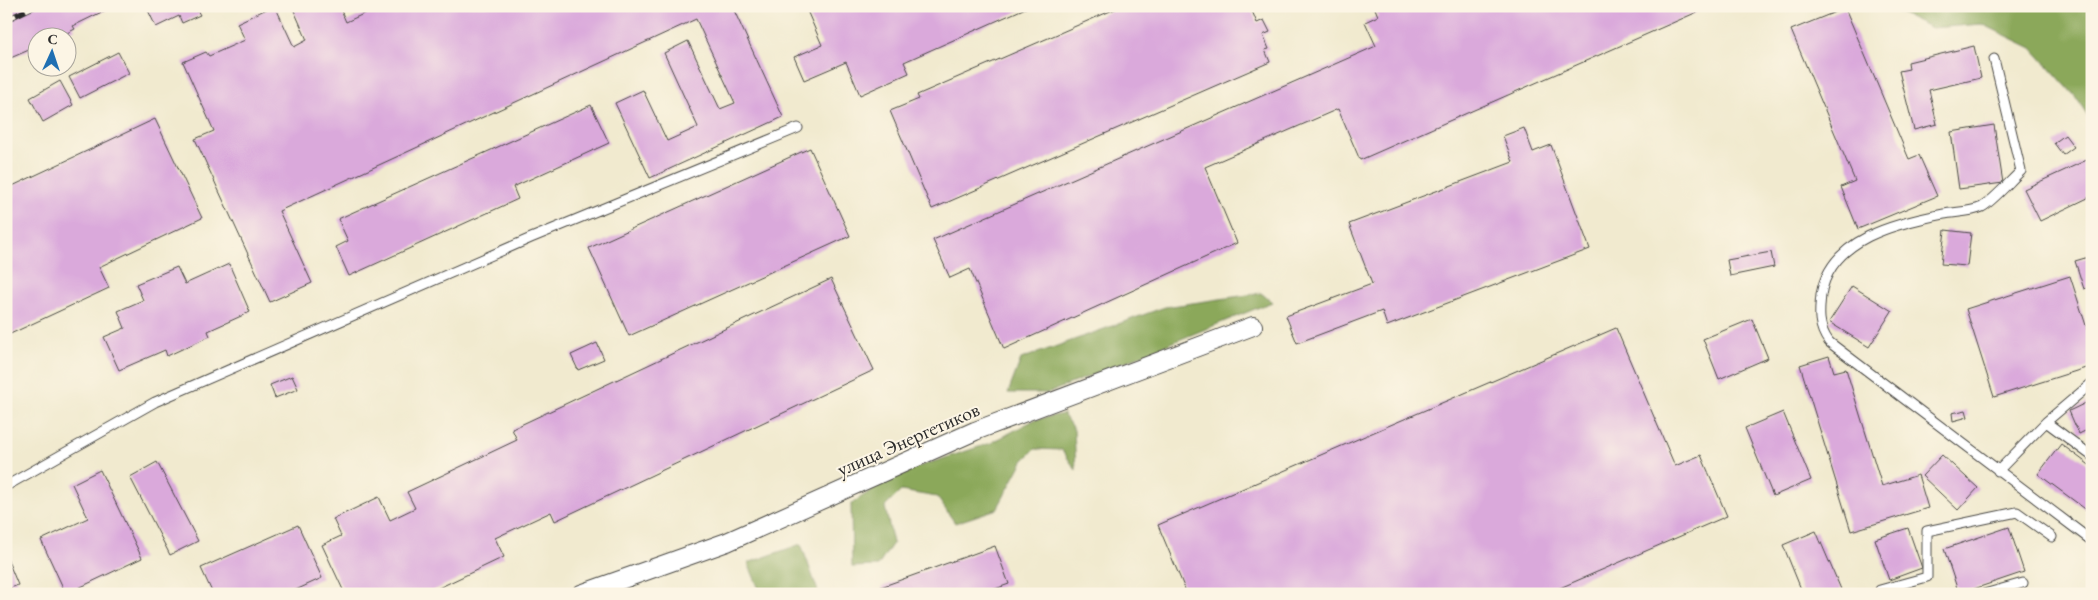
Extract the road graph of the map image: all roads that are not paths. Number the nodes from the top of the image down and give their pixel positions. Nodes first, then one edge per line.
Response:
1 (1994, 59) dead end
2 (798, 128) dead end
3 (1253, 326) dead end
4 (2092, 383) edge
5 (2046, 422) junction
6 (2092, 456) edge
7 (1998, 471) junction
8 (6, 486) edge
9 (2052, 537) dead end
10 (2092, 541) edge
11 (2024, 584) dead end
12 (581, 594) edge
13 (1880, 594) edge
14 (1984, 594) edge

1 - 7 lane
2 - 8 lane
3 - 12 street, улица Энергетиков
4 - 5 lane
5 - 6 lane
5 - 7 lane
7 - 10 lane
9 - 13 lane
11 - 14 lane

